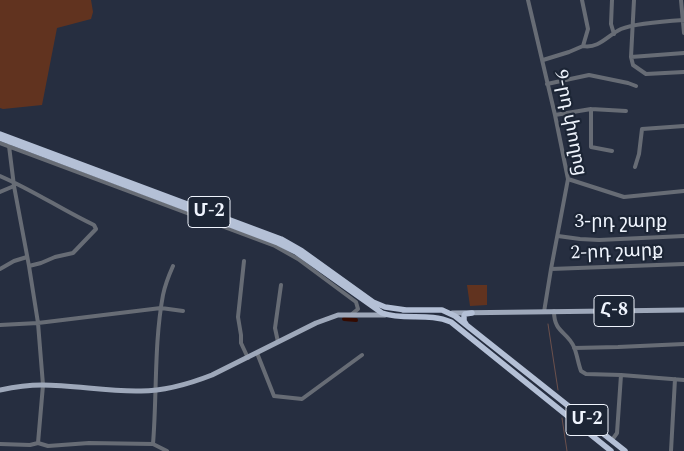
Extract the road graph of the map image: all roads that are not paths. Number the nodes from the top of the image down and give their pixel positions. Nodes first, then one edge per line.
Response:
1 (528, 0) edge
2 (582, 0) edge
3 (612, 0) edge
4 (634, 0) edge
5 (681, 0) edge
6 (683, 20) edge
7 (632, 26) junction
8 (684, 33) edge
9 (614, 34) junction
10 (583, 46) junction
11 (684, 54) edge
12 (631, 57) junction
13 (542, 60) junction
14 (684, 72) edge
15 (547, 84) junction
16 (636, 86) dead end
17 (591, 109) junction
18 (626, 111) dead end
19 (555, 115) junction
20 (684, 126) edge
21 (0, 134) edge
22 (0, 138) edge
23 (0, 143) edge
24 (9, 146) junction
25 (612, 151) dead end
26 (635, 167) dead end
27 (0, 176) edge
28 (568, 179) junction
29 (14, 184) junction
30 (684, 191) edge
31 (0, 192) edge
32 (558, 236) junction
33 (684, 236) edge
34 (27, 257) junction
35 (244, 261) dead end
36 (684, 264) edge
37 (29, 266) junction
38 (173, 266) dead end
39 (0, 269) edge
40 (551, 269) junction
41 (281, 285) dead end
42 (161, 308) junction
43 (406, 310) junction
44 (684, 310) edge
45 (183, 311) dead end
46 (554, 311) junction
47 (544, 312) junction
48 (452, 313) junction
49 (472, 313) junction
50 (351, 314) junction
51 (386, 315) junction
52 (420, 316) junction
53 (38, 323) junction
54 (0, 325) edge
55 (468, 325) junction
56 (278, 342) junction
57 (684, 344) edge
58 (574, 348) junction
59 (257, 353) junction
60 (362, 355) dead end
61 (248, 358) junction
62 (621, 375) junction
63 (676, 379) junction
64 (684, 380) edge
65 (43, 385) junction
66 (0, 390) edge
67 (156, 390) junction
68 (612, 440) junction
69 (38, 443) junction
70 (0, 444) edge
71 (153, 444) junction
72 (30, 445) junction
73 (145, 445) junction
74 (32, 451) edge
75 (144, 451) edge
76 (167, 451) edge
77 (611, 451) edge
78 (625, 451) edge
79 (671, 451) edge

1 - 13 street, 9-րդ փողոց
2 - 10 street
3 - 9 street
4 - 7 street
5 - 6 street
6 - 7 street
6 - 8 street
7 - 9 street
7 - 12 street
9 - 10 street
10 - 13 street
11 - 12 street
12 - 14 street
13 - 15 street, 9-րդ փողոց
15 - 16 street
15 - 19 street, 9-րդ փողոց
17 - 18 street
17 - 19 street
17 - 25 street
19 - 28 street, 9-րդ փողոց
20 - 26 street
21 - 43 highway, Մ-2
22 - 51 highway, Մ-2
23 - 24 street
24 - 29 street
24 - 50 street
27 - 29 street
28 - 30 street
28 - 32 street, 9-րդ փողոց
29 - 31 street
29 - 34 street
29 - 37 street
32 - 33 street, 3-րդ շարք
32 - 40 street, 9-րդ փողոց
34 - 37 street
34 - 39 street
35 - 61 street
36 - 40 street, 2-րդ շարք
37 - 53 street
38 - 42 street
40 - 47 street, 9-րդ փողոց
41 - 56 street
42 - 45 street
42 - 53 street
42 - 67 street
43 - 48 highway, Մ-2
43 - 51 highway, Մ-2
44 - 46 main road, Հ-8
46 - 47 main road, Հ-8
46 - 58 street
47 - 49 main road, Հ-8
48 - 49 main road, Հ-8
48 - 52 highway, Մ-2
48 - 55 highway, Մ-2
49 - 55 highway
50 - 51 main road
50 - 56 main road
51 - 52 highway, Մ-2
52 - 77 highway, Մ-2
53 - 54 street
53 - 65 street
55 - 68 highway, Մ-2
56 - 59 main road
57 - 58 street
58 - 62 street
59 - 60 street
59 - 61 main road
61 - 67 main road
62 - 63 street
62 - 68 street
63 - 64 street
63 - 79 street
65 - 66 main road
65 - 67 main road
65 - 69 street
67 - 71 street
68 - 78 highway, Մ-2
69 - 72 street
69 - 73 street
70 - 72 street
71 - 73 street
71 - 76 street
72 - 74 street
73 - 75 street

